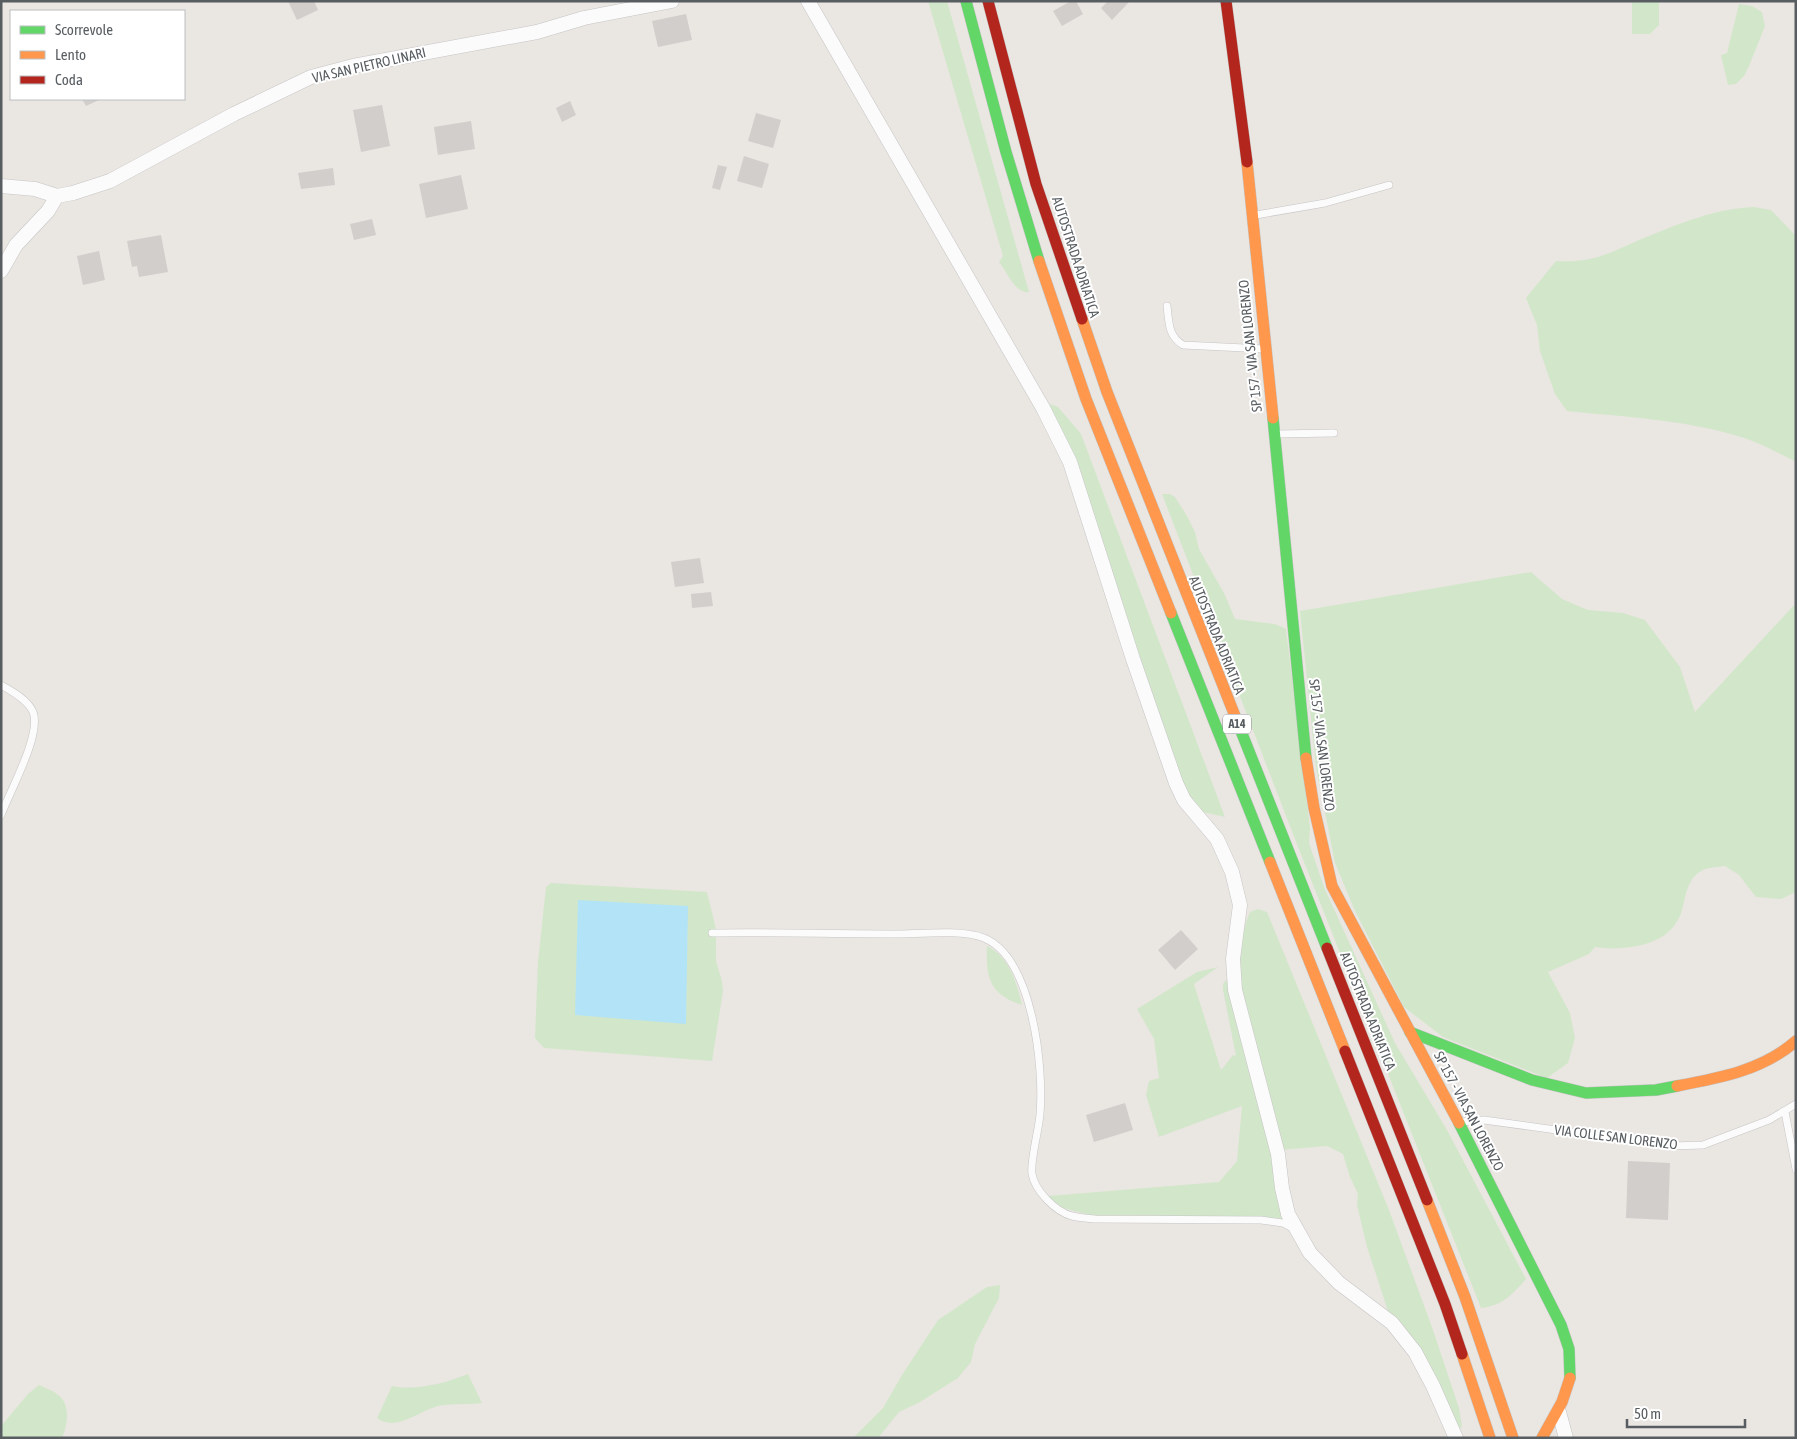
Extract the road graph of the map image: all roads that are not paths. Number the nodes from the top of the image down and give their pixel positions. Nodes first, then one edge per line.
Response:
1 (672, 1) edge
2 (808, 1) edge
3 (966, 1) edge
4 (988, 1) edge
5 (1226, 1) edge
6 (1389, 185) dead end
7 (1, 186) edge
8 (58, 196) junction
9 (1252, 216) junction
10 (1, 271) edge
11 (1167, 306) dead end
12 (1265, 349) junction
13 (1334, 432) dead end
14 (1274, 434) junction
15 (1, 685) edge
16 (1, 815) edge
17 (712, 933) dead end
18 (1410, 1032) junction
19 (1796, 1041) edge
20 (1796, 1104) edge
21 (1785, 1112) junction
22 (1458, 1122) junction
23 (1796, 1169) edge
24 (1295, 1229) junction
25 (1559, 1412) junction
26 (1544, 1434) edge
27 (1456, 1438) edge
28 (1490, 1438) edge
29 (1513, 1438) edge
30 (1566, 1438) edge

1 - 8 street, VIA SAN PIETRO LINARI
2 - 24 street
3 - 28 main road, A14
4 - 29 main road, AUTOSTRADA ADRIATICA / A14
5 - 9 main road, SP 157 - VIA SAN LORENZO
6 - 9 lane
7 - 8 street
8 - 10 street
9 - 12 main road, SP 157 - VIA SAN LORENZO
11 - 12 lane
12 - 14 main road, SP 157 - VIA SAN LORENZO
13 - 14 lane
14 - 18 main road, SP 157 - VIA SAN LORENZO
15 - 16 lane
17 - 24 lane
18 - 19 main road
18 - 22 main road, SP 157 - VIA SAN LORENZO
20 - 21 lane, VIA COLLE SAN LORENZO
21 - 22 lane, VIA COLLE SAN LORENZO
21 - 23 lane
22 - 25 main road, SP 157 - VIA SAN LORENZO
24 - 27 street
25 - 26 main road, SP 157 - VIA SAN LORENZO
25 - 30 street

